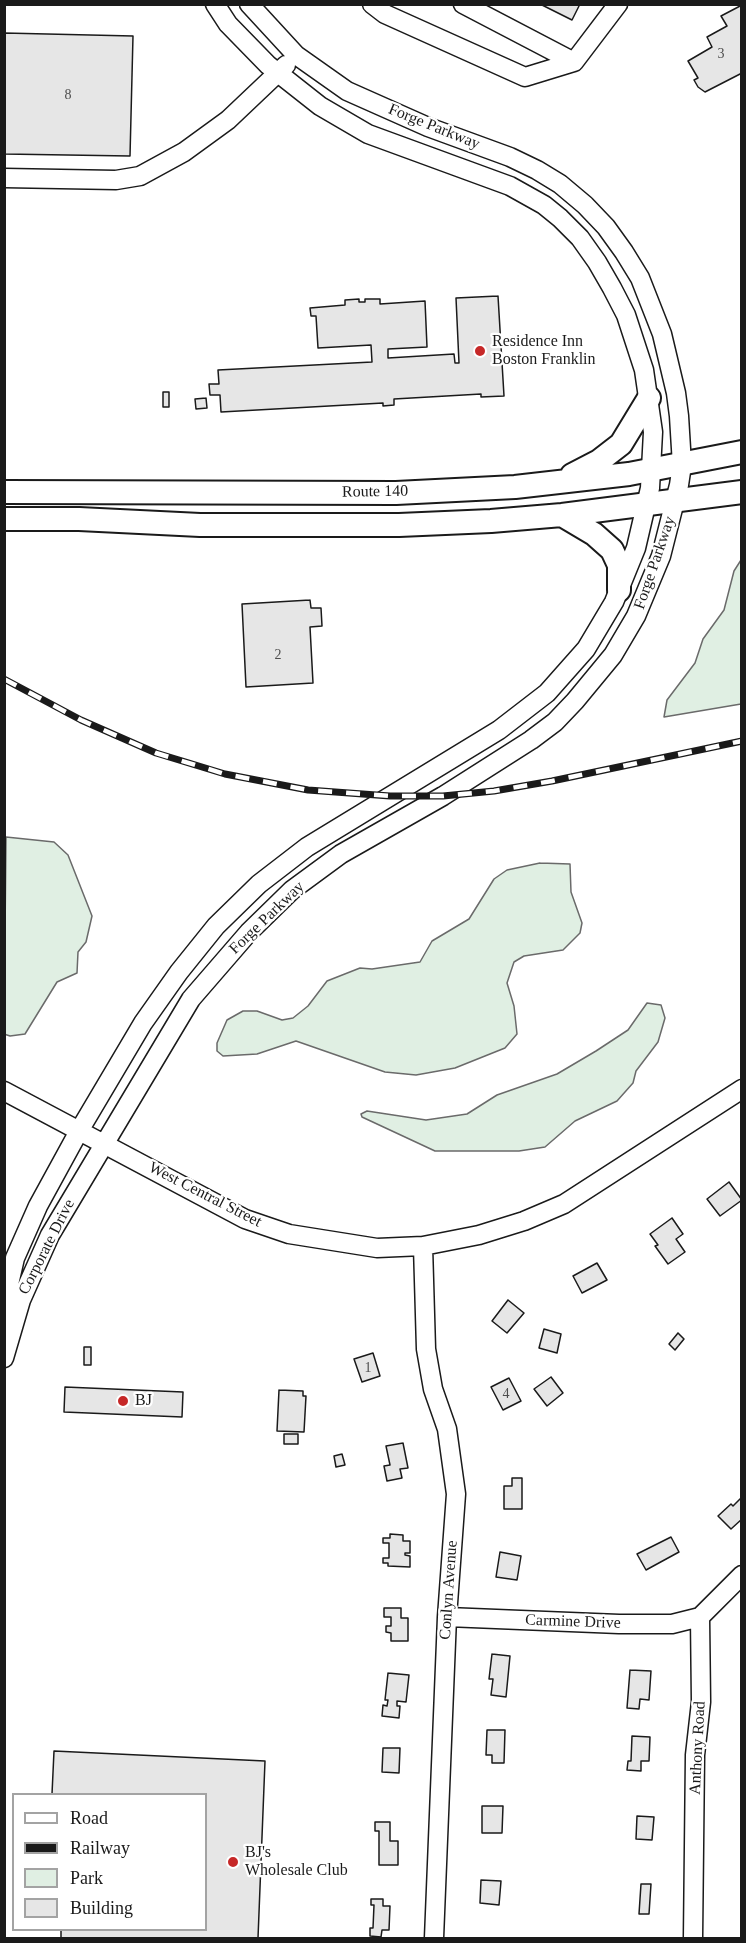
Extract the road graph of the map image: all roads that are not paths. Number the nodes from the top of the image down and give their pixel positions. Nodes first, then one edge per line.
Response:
1 (215, 4) edge
2 (249, 4) edge
3 (372, 4) edge
4 (463, 4) edge
5 (618, 4) edge
6 (296, 55) junction
7 (574, 62) junction
8 (278, 73) junction
9 (4, 178) edge
10 (650, 398) junction
11 (741, 452) edge
12 (682, 465) junction
13 (653, 470) junction
14 (558, 483) junction
15 (4, 492) edge
16 (741, 492) edge
17 (676, 501) junction
18 (648, 504) junction
19 (562, 515) junction
20 (4, 519) edge
21 (620, 590) junction
22 (741, 1089) edge
23 (4, 1091) edge
24 (79, 1131) junction
25 (104, 1143) junction
26 (423, 1246) junction
27 (4, 1346) edge
28 (4, 1358) edge
29 (741, 1575) edge
30 (447, 1617) junction
31 (700, 1617) junction
32 (434, 1938) edge
33 (693, 1938) edge

1 - 8 street, Forge Parkway
2 - 6 street, Forge Parkway
3 - 7 street
4 - 7 street
5 - 7 street
6 - 8 street
6 - 12 street, Forge Parkway
8 - 9 street
8 - 10 street, Forge Parkway
10 - 13 street, Forge Parkway
10 - 14 main road
11 - 12 main road, Route 140
12 - 13 main road, Route 140
12 - 17 street, Forge Parkway
13 - 14 main road, Route 140
13 - 18 street, Forge Parkway
14 - 15 main road, Route 140
16 - 17 main road, Route 140
17 - 18 main road, Route 140
17 - 25 street, Forge Parkway
18 - 19 main road, Route 140
18 - 21 street, Forge Parkway
19 - 20 main road, Route 140
19 - 21 main road
21 - 24 street, Forge Parkway
22 - 26 street, West Central Street
23 - 24 street, West Central Street
24 - 25 street, West Central Street
24 - 27 street, Corporate Drive
25 - 26 street, West Central Street
25 - 28 street, Corporate Drive
26 - 30 street, Conlyn Avenue
29 - 31 street
30 - 31 street, Carmine Drive
30 - 32 street, Conlyn Avenue
31 - 33 street, Anthony Road

